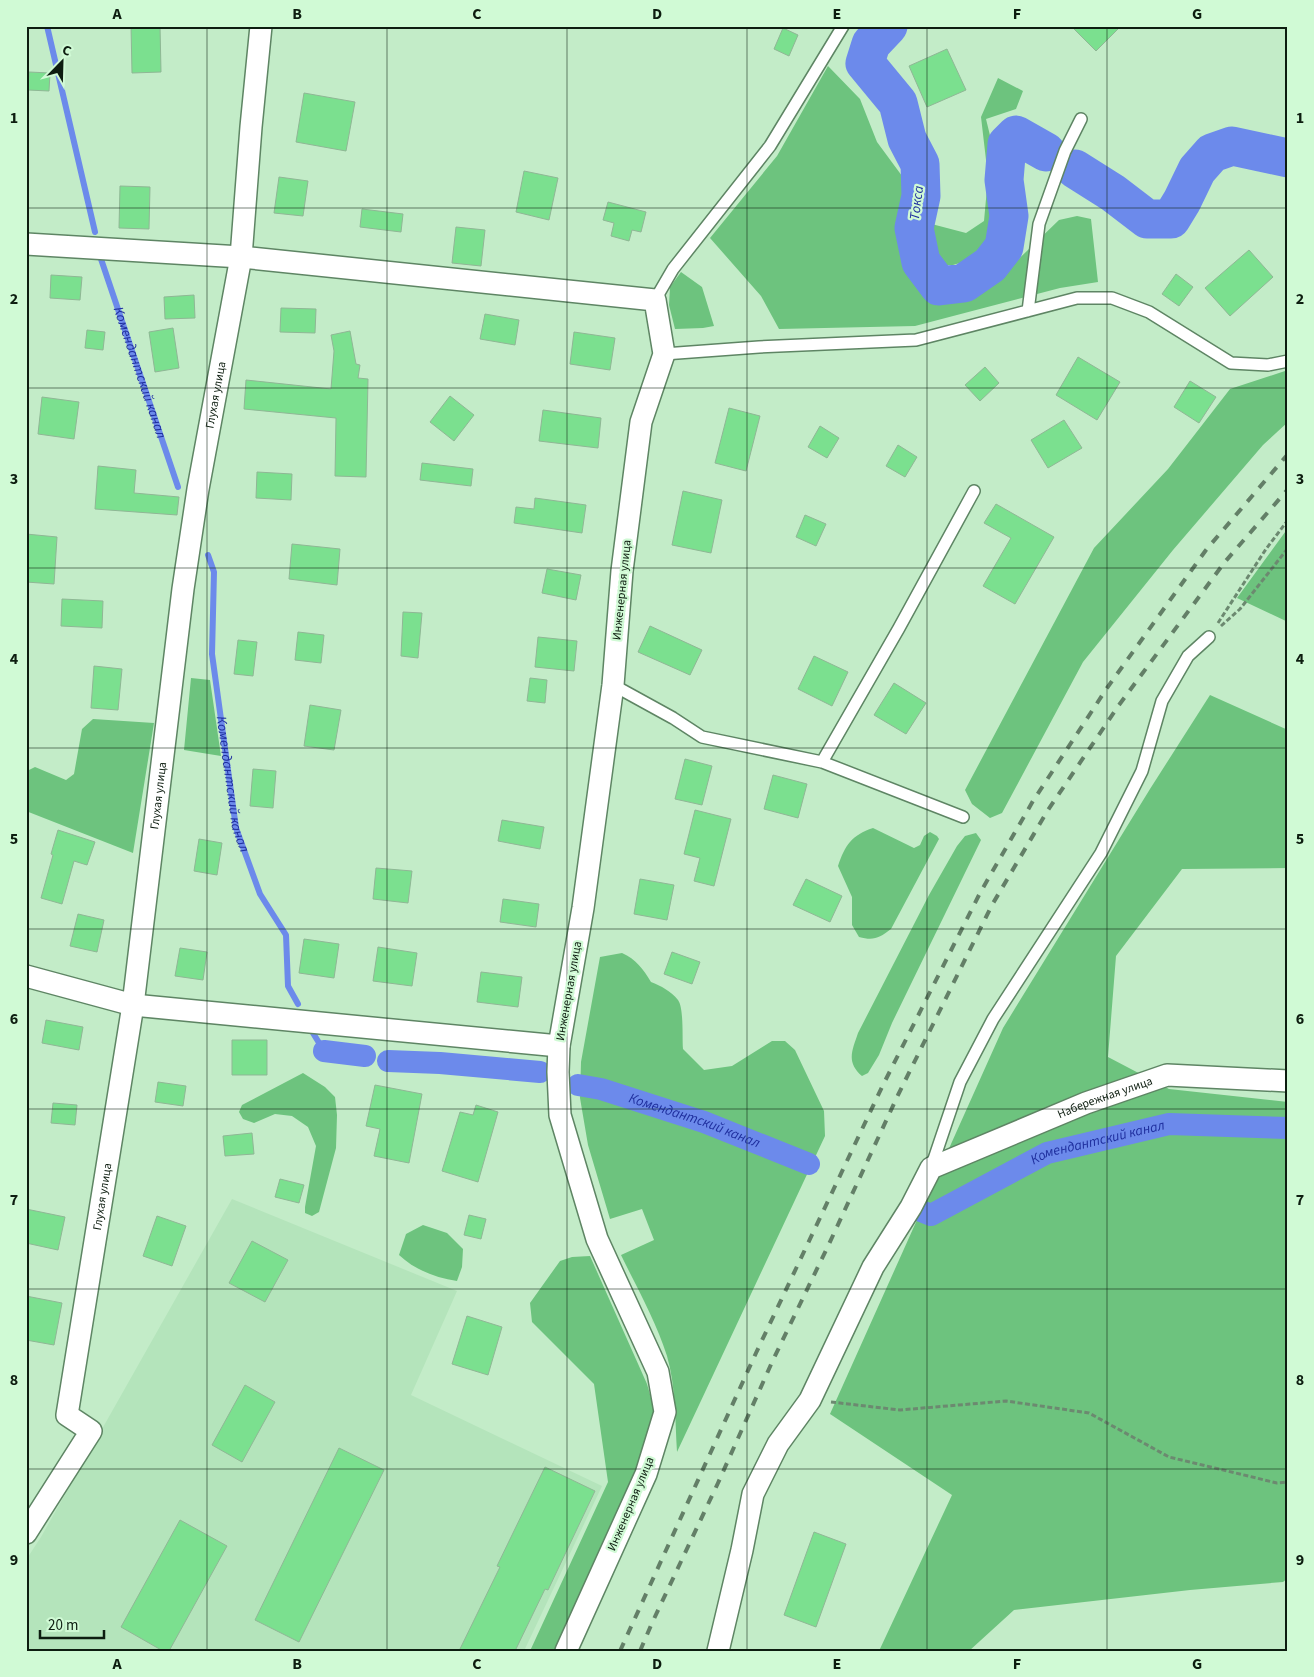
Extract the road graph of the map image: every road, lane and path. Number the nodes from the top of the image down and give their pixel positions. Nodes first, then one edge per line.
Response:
1 (261, 26) edge
2 (843, 26) edge
3 (1081, 119) dead end
4 (26, 244) edge
5 (241, 257) junction
6 (656, 300) junction
7 (1028, 311) junction
8 (664, 354) junction
9 (1288, 361) edge
10 (974, 491) dead end
11 (1288, 520) edge
12 (1288, 548) edge
13 (1209, 637) junction
14 (613, 685) junction
15 (822, 762) junction
16 (963, 817) dead end
17 (26, 976) edge
18 (133, 1005) junction
19 (559, 1046) junction
20 (1288, 1081) edge
21 (931, 1168) junction
22 (810, 1400) junction
23 (1288, 1482) edge
24 (26, 1533) edge
25 (566, 1651) edge
26 (718, 1651) edge

1 - 5 street, Глухая улица
2 - 6 lane
3 - 7 lane
4 - 5 street
5 - 6 street
5 - 18 street, Глухая улица
6 - 8 street, Инженерная улица
7 - 8 lane
7 - 9 lane
8 - 14 street, Инженерная улица
10 - 15 lane
11 - 13 path
12 - 13 path
13 - 21 lane
14 - 15 lane
14 - 19 street, Инженерная улица
15 - 16 lane
17 - 18 street
18 - 19 street
18 - 24 street, Глухая улица
19 - 25 street, Инженерная улица
20 - 21 street, Набережная улица
21 - 22 street
22 - 23 path
22 - 26 street

